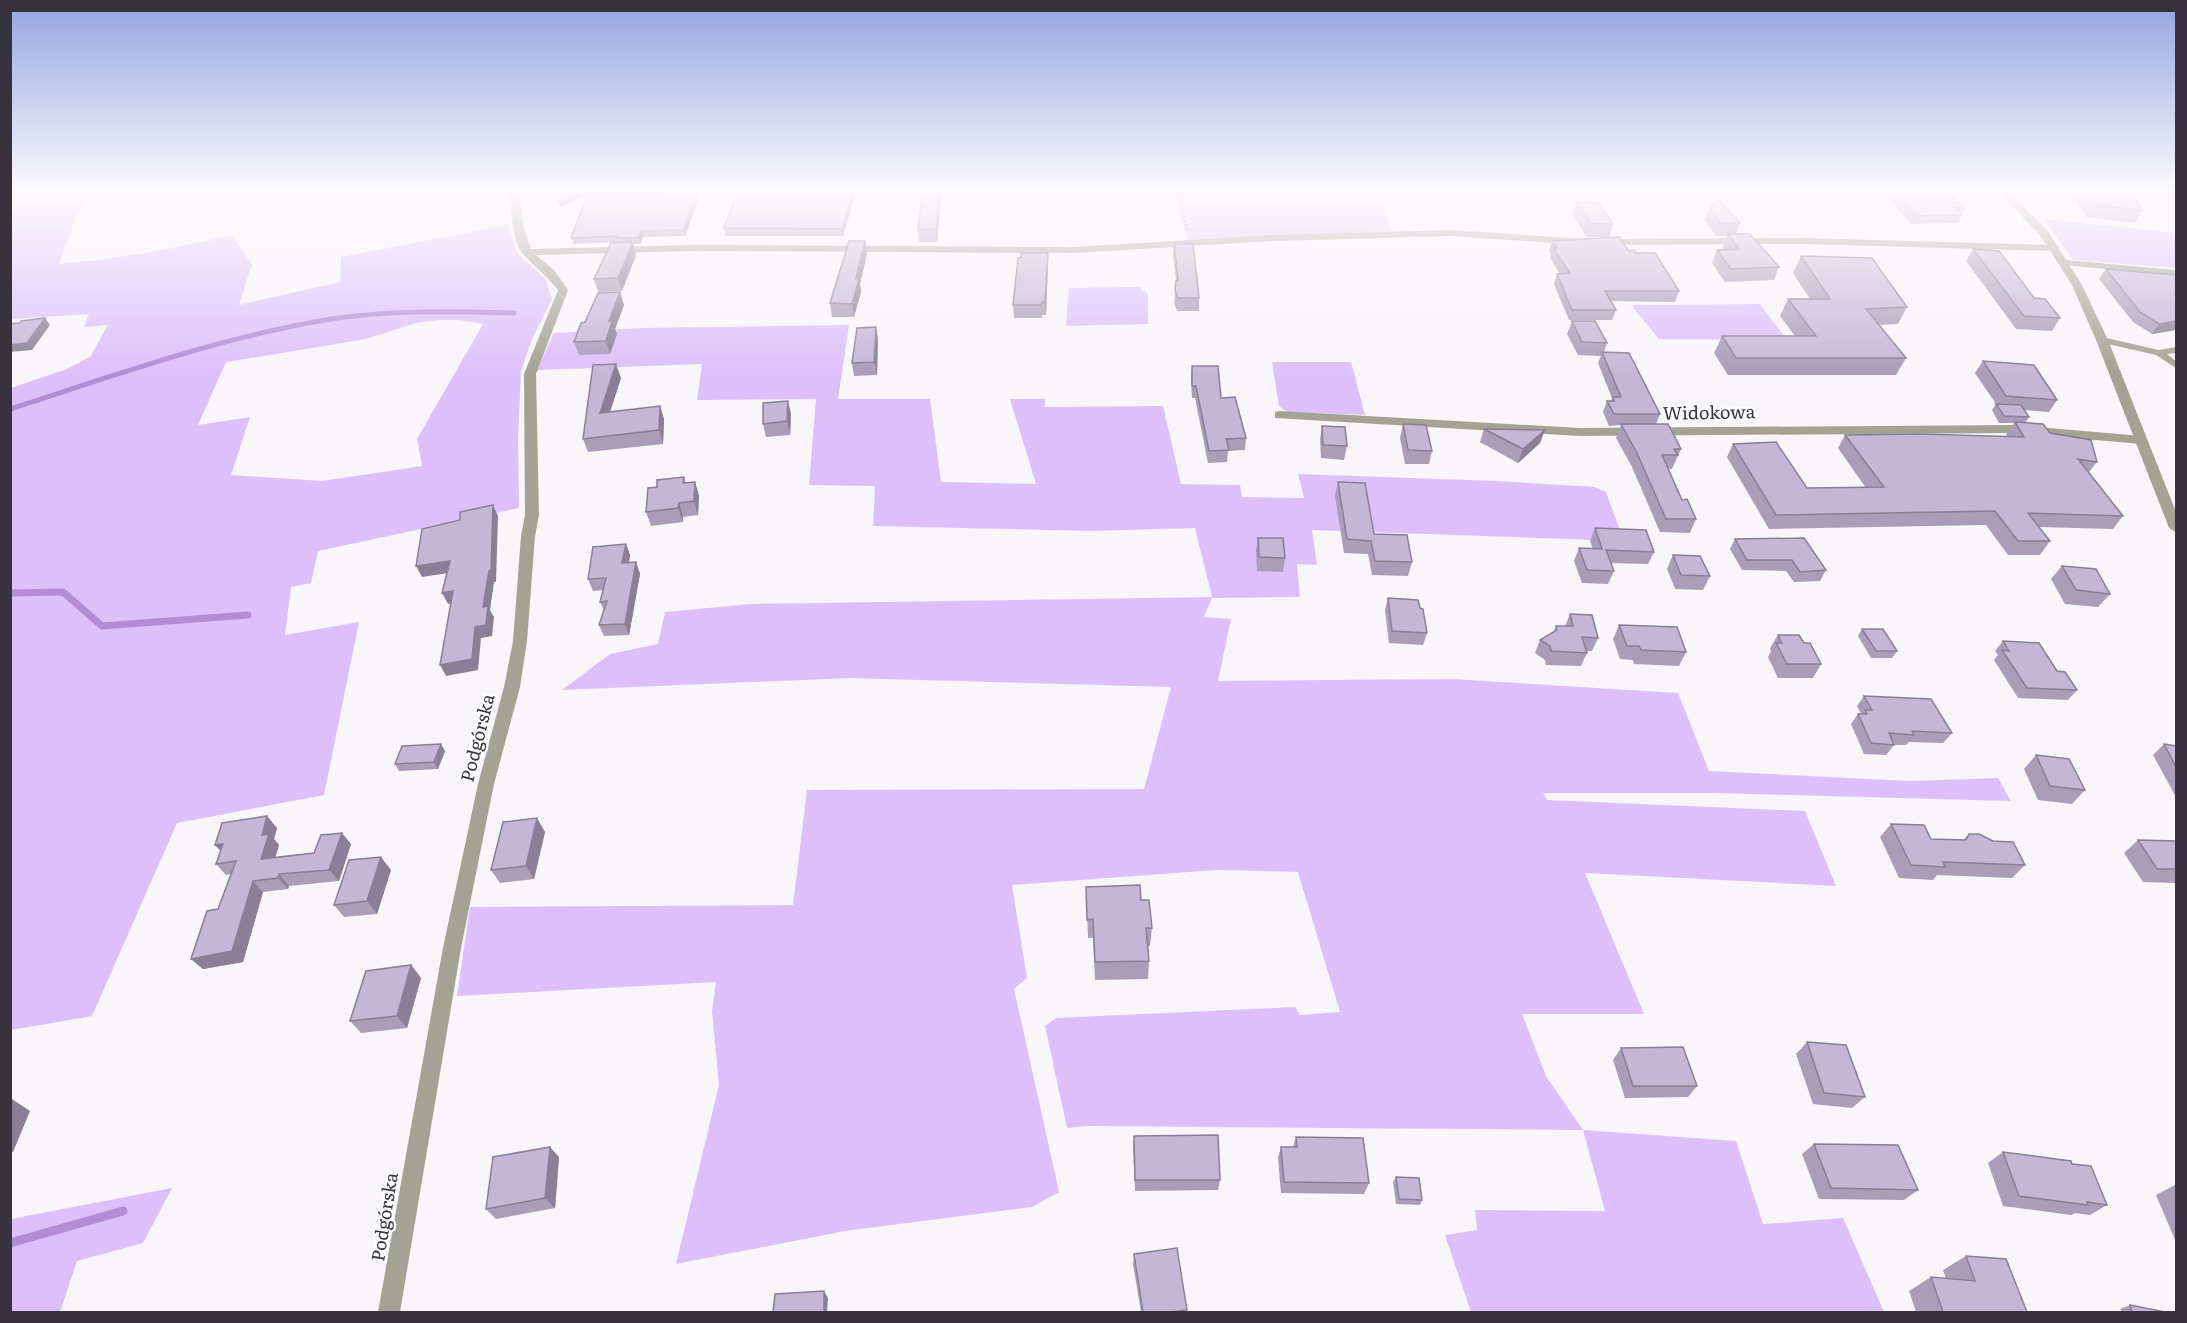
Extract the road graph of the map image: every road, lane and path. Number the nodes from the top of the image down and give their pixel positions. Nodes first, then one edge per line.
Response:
1 (580, 251) edge
2 (2057, 251) edge
3 (527, 252) joint
4 (2065, 263) junction
5 (2176, 273) edge
6 (2102, 340) junction
7 (2176, 350) edge
8 (2159, 353) junction
9 (2176, 365) edge
10 (1279, 415) dead end
11 (2141, 440) junction
12 (2176, 528) edge
13 (389, 1312) edge

1 - 3 street
2 - 4 street
3 - 13 street, Podgórska
4 - 5 lane
4 - 6 street
6 - 8 lane
6 - 11 street
7 - 8 lane
8 - 9 lane
10 - 11 street, Widokowa
11 - 12 street

